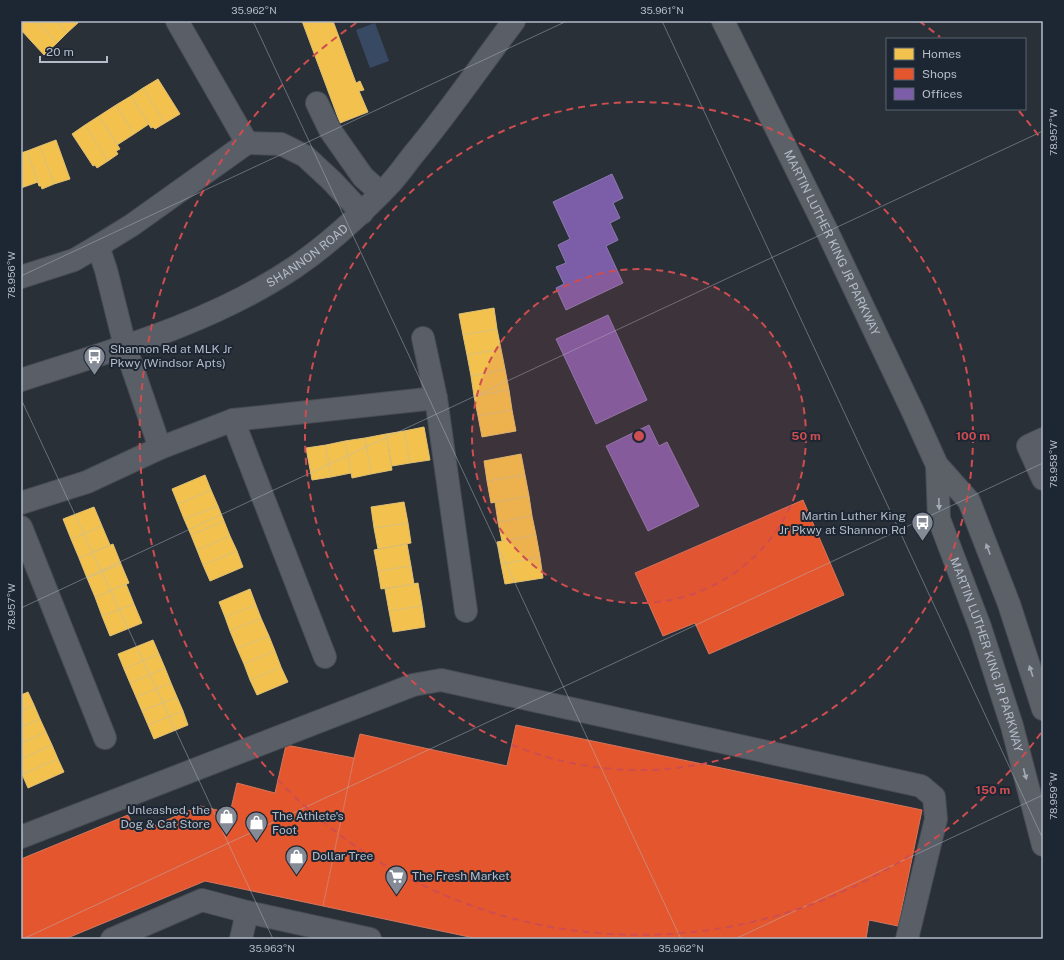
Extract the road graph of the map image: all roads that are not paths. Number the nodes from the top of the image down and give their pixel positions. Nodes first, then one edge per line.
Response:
1 (177, 21) edge
2 (514, 21) edge
3 (723, 21) edge
4 (317, 103) dead end
5 (247, 143) junction
6 (381, 194) junction
7 (362, 213) junction
8 (98, 246) junction
9 (21, 277) edge
10 (423, 338) dead end
11 (125, 346) junction
12 (21, 380) edge
13 (436, 398) junction
14 (233, 420) junction
15 (1043, 439) edge
16 (160, 448) junction
17 (937, 465) junction
18 (1043, 479) edge
19 (21, 503) edge
20 (21, 527) edge
21 (466, 611) dead end
22 (325, 657) dead end
23 (1043, 709) edge
24 (105, 738) dead end
25 (21, 837) edge
26 (1043, 845) edge
27 (247, 912) junction
28 (112, 939) edge
29 (241, 939) edge
30 (370, 939) edge
31 (907, 939) edge

1 - 5 street
2 - 6 street, SHANNON ROAD
3 - 17 main road, MARTIN LUTHER KING JR PARKWAY
4 - 6 street
5 - 7 street
5 - 8 street
6 - 7 street, SHANNON ROAD
7 - 11 street, SHANNON ROAD
8 - 9 street
8 - 11 street
10 - 13 street
11 - 12 street, SHANNON ROAD
11 - 16 street
13 - 14 street
13 - 21 street
14 - 16 street
14 - 22 street
15 - 18 street
16 - 19 street
23 -> 17 main road, MARTIN LUTHER KING JR PARKWAY
17 -> 26 main road, MARTIN LUTHER KING JR PARKWAY
20 - 24 street
25 - 31 street
27 - 28 street
27 - 29 street
27 - 30 street

